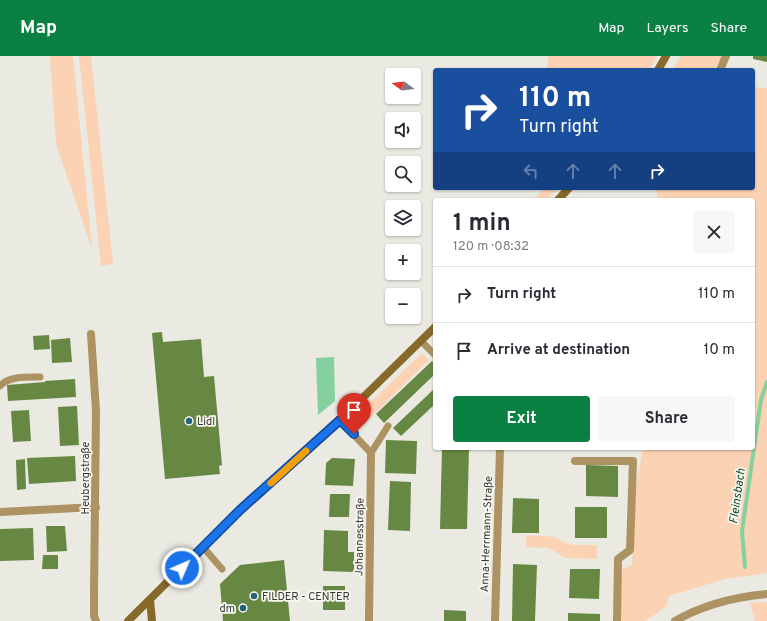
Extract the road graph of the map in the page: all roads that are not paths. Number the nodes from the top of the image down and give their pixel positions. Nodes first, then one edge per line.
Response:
1 (666, 56) edge
2 (726, 56) edge
3 (659, 68) edge
4 (721, 68) edge
5 (567, 190) edge
6 (560, 198) edge
7 (433, 329) edge
8 (91, 334) dead end
9 (421, 341) junction
10 (433, 353) edge
11 (40, 377) dead end
12 (0, 386) edge
13 (340, 420) junction
14 (388, 426) dead end
15 (500, 450) edge
16 (371, 453) junction
17 (575, 461) dead end
18 (96, 507) junction
19 (0, 512) edge
20 (203, 547) junction
21 (222, 569) dead end
22 (767, 594) edge
23 (150, 600) junction
24 (96, 621) edge
25 (128, 621) edge
26 (152, 621) edge
27 (368, 621) edge
28 (495, 621) edge
29 (617, 621) edge
30 (675, 621) edge

1 - 3 main road
2 - 4 street
5 - 6 main road
7 - 9 main road
8 - 18 street, Heubergstraße
9 - 10 lane
9 - 13 main road
11 - 12 lane
13 - 16 lane
13 - 20 main road
14 - 16 lane
15 - 28 street, Anna-Herrmann-Straße
16 - 27 street, Johannesstraße
17 - 29 street
18 - 19 street
18 - 24 street, Heubergstraße
20 - 21 lane
20 - 23 main road
22 - 30 street
23 - 25 main road
23 - 26 main road

